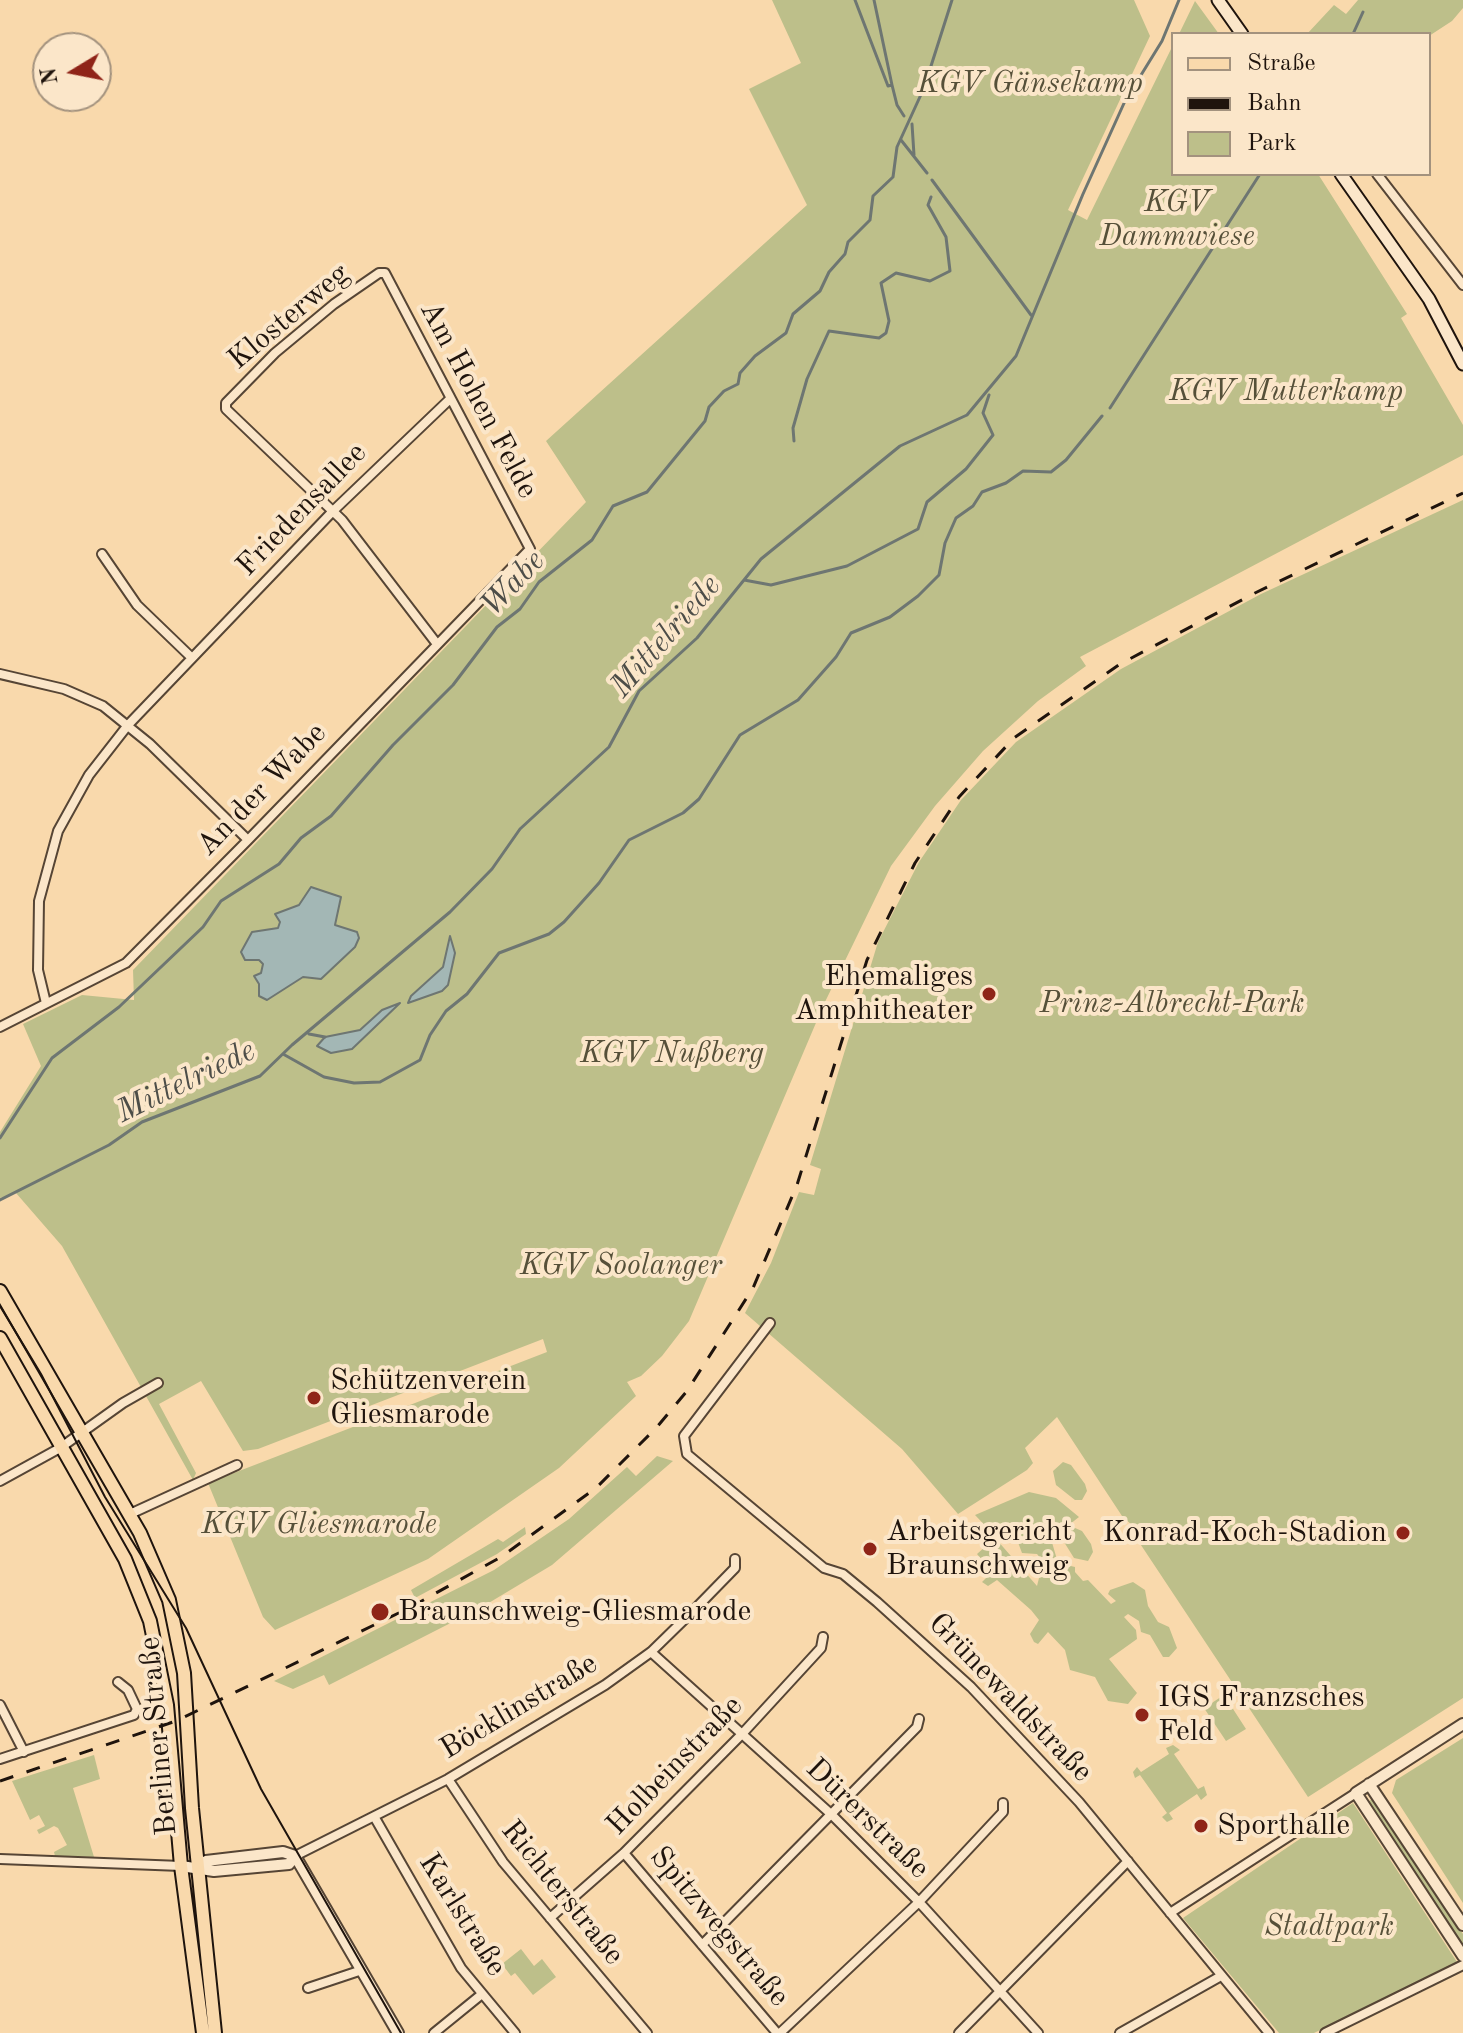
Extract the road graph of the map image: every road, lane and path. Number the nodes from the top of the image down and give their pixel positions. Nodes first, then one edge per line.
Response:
1 (1218, 0) edge
2 (1241, 32) edge
3 (1342, 176) edge
4 (1379, 176) edge
5 (385, 273) joint
6 (1463, 285) edge
7 (1463, 364) edge
8 (450, 399) junction
9 (333, 511) junction
10 (530, 549) joint
11 (102, 554) dead end
12 (437, 644) junction
13 (192, 658) junction
14 (0, 674) edge
15 (128, 725) junction
16 (248, 840) junction
17 (46, 1003) junction
18 (0, 1027) edge
19 (0, 1291) edge
20 (770, 1323) dead end
21 (0, 1338) edge
22 (158, 1383) dead end
23 (82, 1431) junction
24 (60, 1448) junction
25 (237, 1465) dead end
26 (0, 1481) edge
27 (130, 1514) junction
28 (735, 1559) dead end
29 (823, 1637) dead end
30 (651, 1652) junction
31 (118, 1682) dead end
32 (0, 1705) edge
33 (919, 1719) dead end
34 (1463, 1724) edge
35 (742, 1734) junction
36 (24, 1752) junction
37 (0, 1759) edge
38 (448, 1779) junction
39 (1369, 1784) junction
40 (1356, 1793) junction
41 (1003, 1803) dead end
42 (832, 1815) junction
43 (375, 1818) junction
44 (624, 1853) junction
45 (295, 1856) junction
46 (0, 1859) edge
47 (1128, 1861) junction
48 (181, 1866) junction
49 (197, 1866) junction
50 (919, 1902) junction
51 (1170, 1913) junction
52 (550, 1918) junction
53 (1463, 1925) edge
54 (702, 1945) junction
55 (1463, 1956) edge
56 (1463, 1965) edge
57 (362, 1970) junction
58 (1221, 1976) junction
59 (308, 1988) dead end
60 (1001, 1992) junction
61 (482, 1994) junction
62 (203, 2033) edge
63 (215, 2033) edge
64 (398, 2033) edge
65 (434, 2033) edge
66 (515, 2033) edge
67 (647, 2033) edge
68 (779, 2033) edge
69 (959, 2033) edge
70 (1038, 2033) edge
71 (1120, 2033) edge
72 (1269, 2033) edge
73 (1325, 2033) edge

1 - 2 main road
3 - 7 main road
4 - 6 street
5 - 8 street, Am Hohen Felde
5 - 9 street, Klosterweg
8 - 9 street, Friedensallee
8 - 10 street, Am Hohen Felde
9 - 12 street
9 - 13 street, Friedensallee
10 - 12 street, An der Wabe
11 - 13 street
12 - 16 street, An der Wabe
13 - 15 street, Friedensallee
14 - 15 street
15 - 16 street
15 - 17 street, Friedensallee
16 - 17 street, An der Wabe
17 - 18 street, An der Wabe
19 - 23 main road, Berliner Straße
20 - 47 street, Grünewaldstraße
21 - 24 main road, Berliner Straße
22 - 23 street
23 - 24 street
23 - 27 main road, Berliner Straße
24 - 26 street
24 - 48 main road, Berliner Straße
25 - 27 street
27 - 49 main road, Berliner Straße
28 - 30 street, Böcklinstraße
29 - 35 street, Holbeinstraße
30 - 35 street, Dürerstraße
30 - 38 street, Böcklinstraße
31 - 36 street
32 - 36 street
33 - 42 street
34 - 39 street
35 - 42 street, Dürerstraße
35 - 44 street, Holbeinstraße
36 - 37 street
38 - 43 street, Böcklinstraße
38 - 52 street, Richterstraße
39 - 40 street
39 - 53 street
40 - 51 street
40 - 55 street
41 - 50 street
42 - 50 street, Dürerstraße
42 - 54 street
43 - 45 street, Böcklinstraße
43 - 61 street, Karlstraße
44 - 52 street, Holbeinstraße
44 - 54 street, Spitzwegstraße
45 - 49 street
45 - 57 street
46 - 48 street
47 - 51 street, Grünewaldstraße
47 - 60 street
48 - 49 street
48 - 62 main road, Berliner Straße
49 - 63 main road, Berliner Straße
50 - 60 street, Dürerstraße
50 - 68 street
51 - 58 street, Grünewaldstraße
52 - 67 street, Richterstraße
54 - 68 street, Spitzwegstraße
56 - 73 street
57 - 59 street
57 - 64 street
58 - 71 street
58 - 72 street, Grünewaldstraße
60 - 69 street
60 - 70 street, Dürerstraße
61 - 65 street
61 - 66 street, Karlstraße

